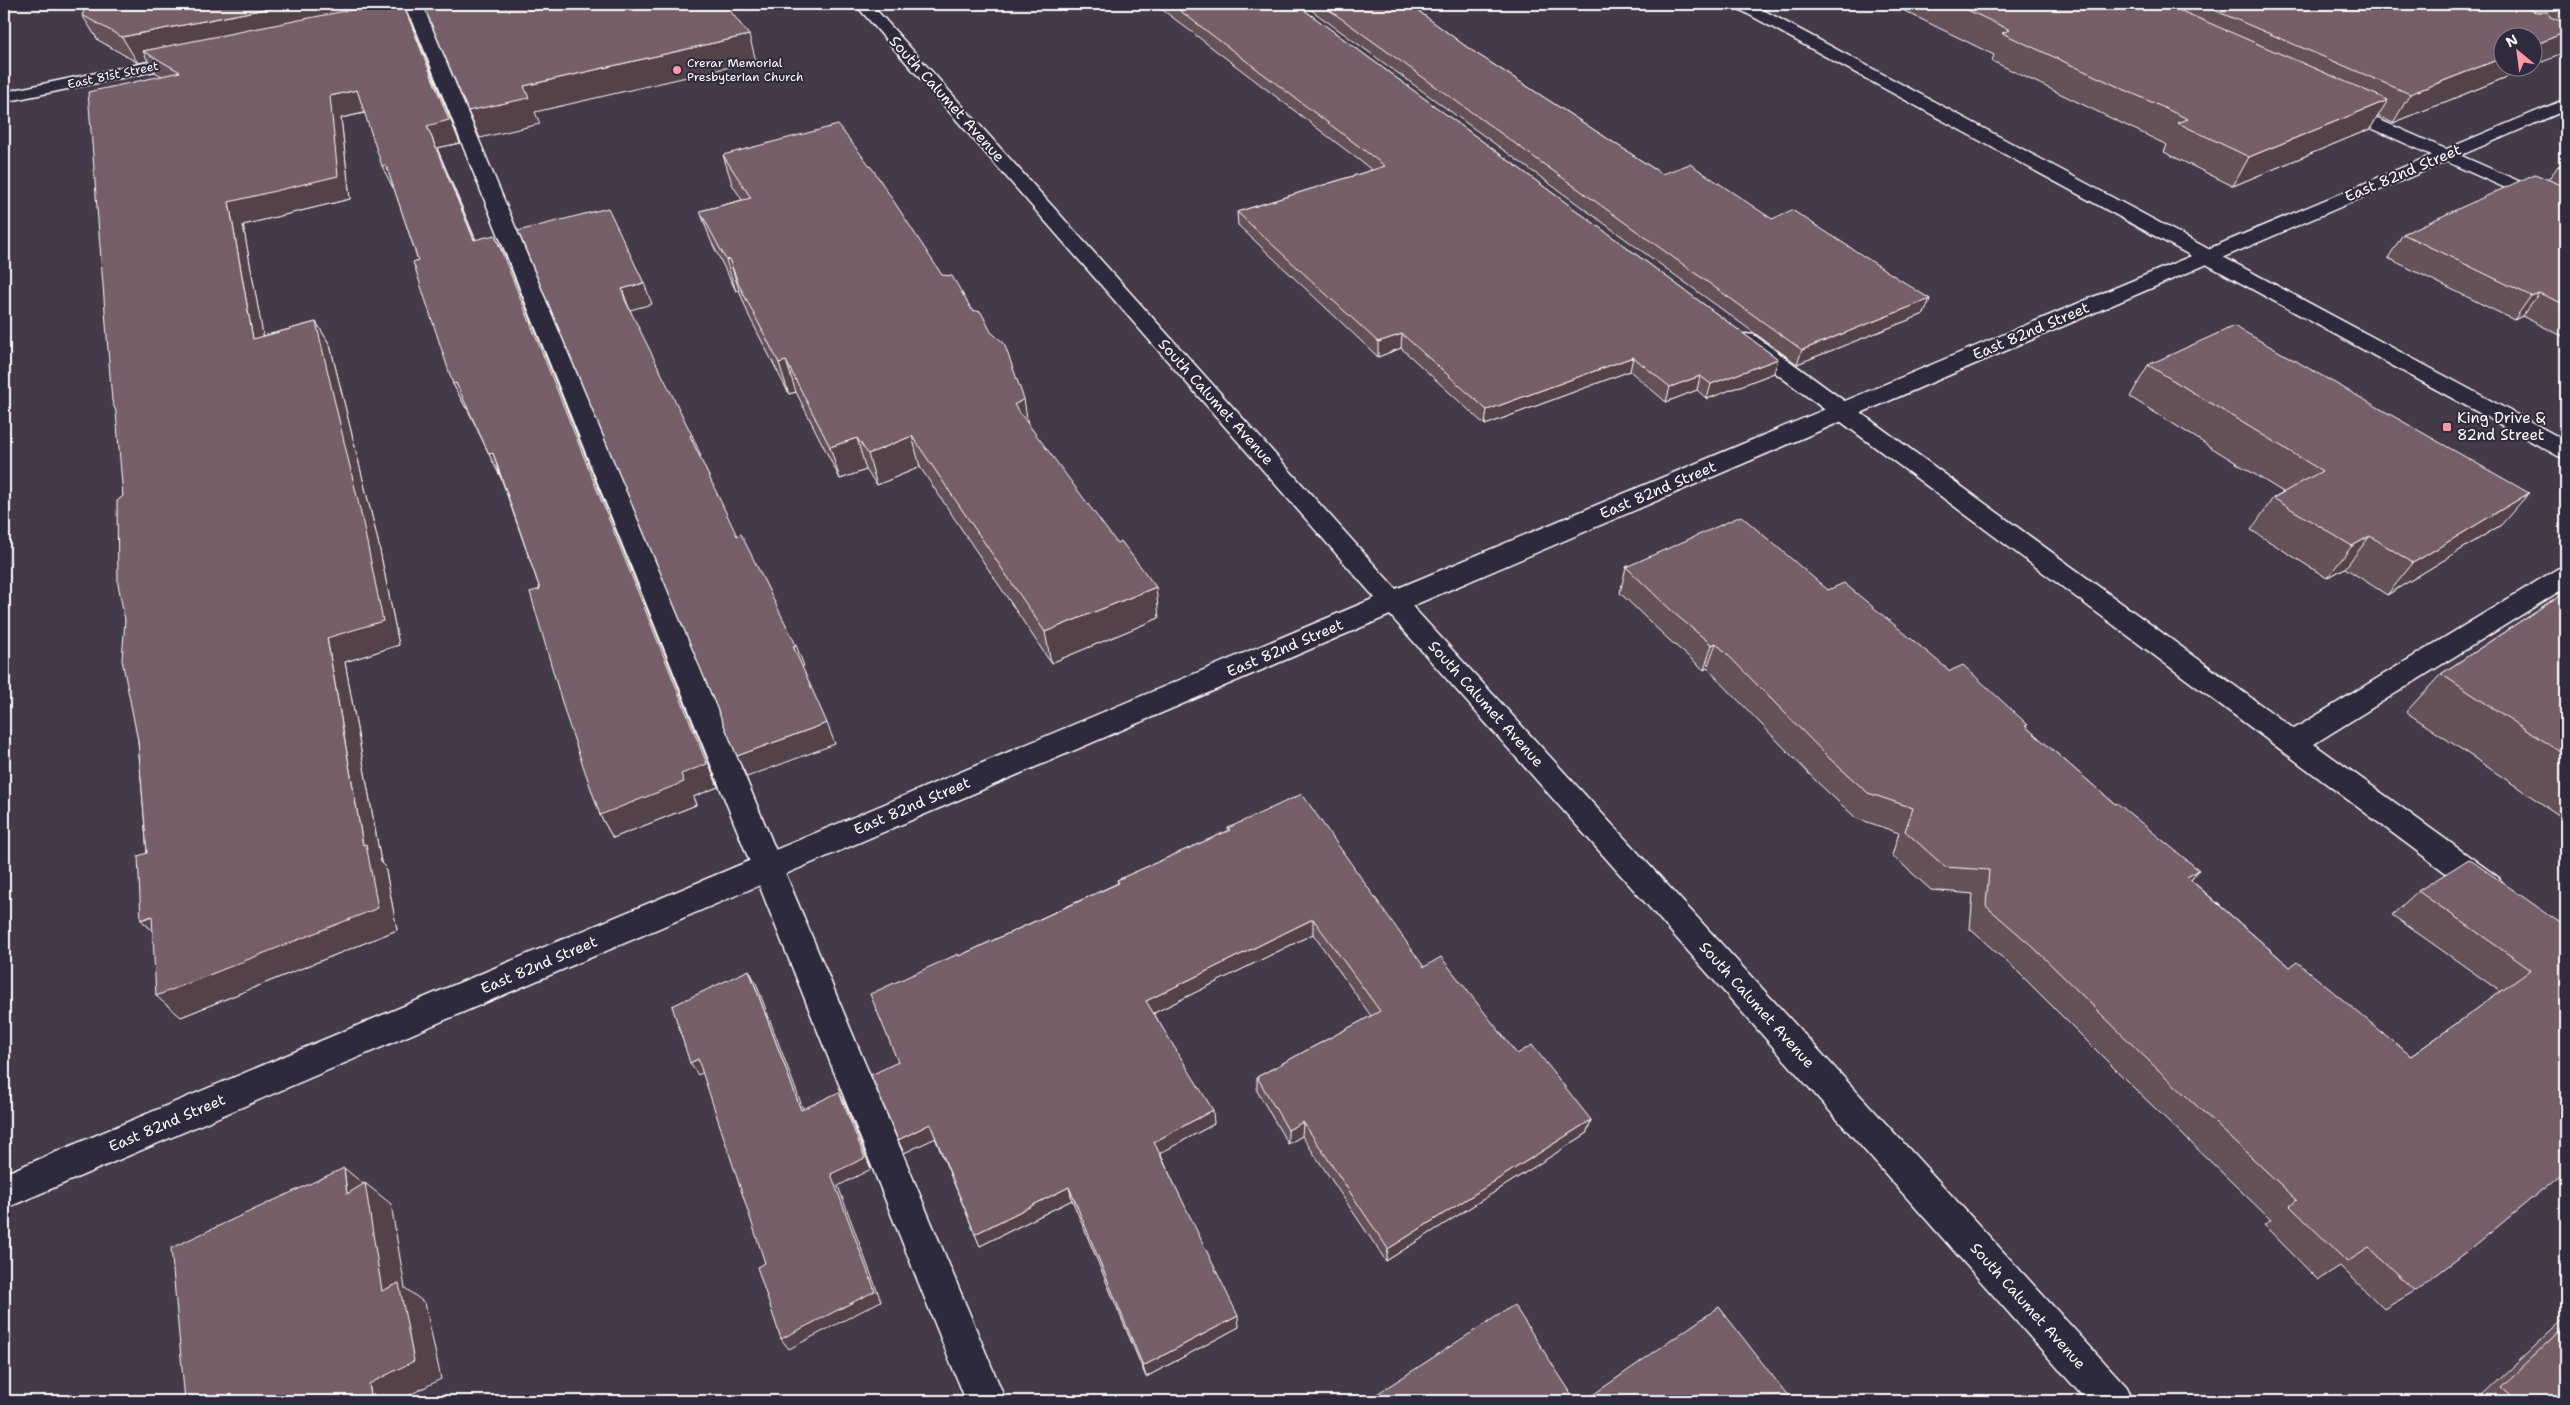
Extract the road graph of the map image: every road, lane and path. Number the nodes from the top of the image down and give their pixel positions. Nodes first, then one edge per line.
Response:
1 (458, 4) edge
2 (863, 4) edge
3 (1741, 4) edge
4 (415, 8) edge
5 (358, 24) edge
6 (203, 56) edge
7 (4, 97) edge
8 (2325, 101) edge
9 (2566, 104) edge
10 (2446, 155) junction
11 (2566, 209) edge
12 (2206, 257) junction
13 (1725, 324) edge
14 (1843, 411) junction
15 (2566, 451) edge
16 (2566, 575) edge
17 (1393, 602) junction
18 (2293, 744) junction
19 (767, 868) junction
20 (2502, 897) edge
21 (4, 1192) edge
22 (986, 1401) edge
23 (2113, 1401) edge

1 - 4 street
2 - 17 street, South Calumet Avenue
3 - 12 street
4 - 5 street
4 - 19 street
6 - 7 street, East 81st Street
8 - 10 street
9 - 10 street, East 82nd Street
10 - 11 street
10 - 12 street, East 82nd Street
12 - 14 street, East 82nd Street
12 - 15 street
13 - 14 street
14 - 17 street, East 82nd Street
14 - 18 street
16 - 18 street
17 - 19 street, East 82nd Street
17 - 23 street, South Calumet Avenue
18 - 20 street
19 - 21 street, East 82nd Street
19 - 22 street

